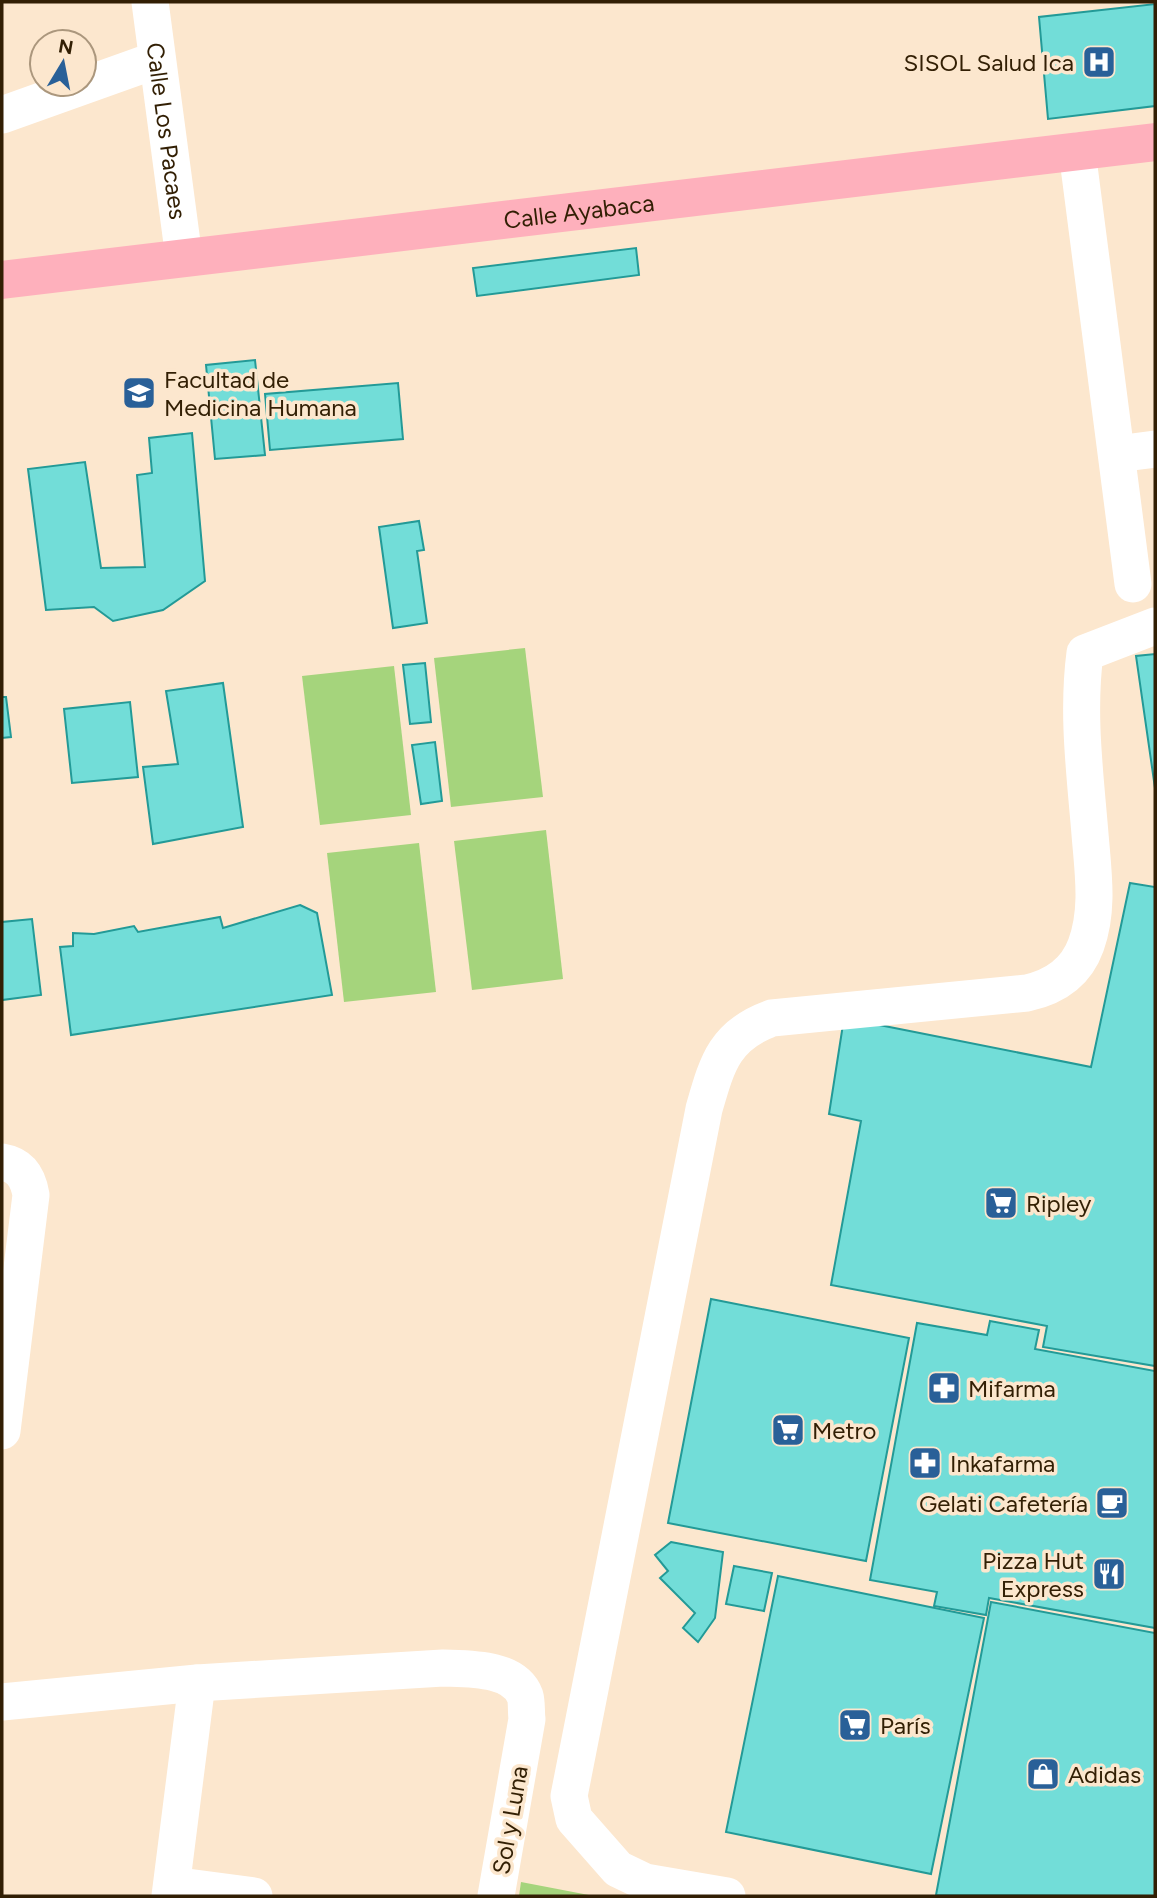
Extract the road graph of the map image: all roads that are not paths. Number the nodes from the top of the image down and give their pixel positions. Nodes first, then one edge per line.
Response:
1 (150, 2) edge
2 (156, 60) junction
3 (2, 115) edge
4 (1155, 142) edge
5 (1077, 151) junction
6 (184, 258) junction
7 (2, 280) edge
8 (1155, 449) edge
9 (1117, 454) junction
10 (1133, 584) dead end
11 (1155, 626) edge
12 (2, 1162) edge
13 (2, 1431) edge
14 (197, 1683) junction
15 (2, 1702) edge
16 (171, 1891) edge
17 (254, 1896) edge
18 (496, 1896) edge
19 (727, 1896) edge

1 - 2 street, Calle Los Pacaes
2 - 3 street
2 - 6 street, Calle Los Pacaes
4 - 5 main road, Calle Ayabaca
5 - 6 main road, Calle Ayabaca
5 - 9 street
6 - 7 main road, Calle Ayabaca
8 - 9 street
9 - 10 street
11 - 19 street
12 - 13 street
14 - 15 street, Sol y Luna
14 - 16 street
14 - 18 street, Sol y Luna
16 - 17 street

